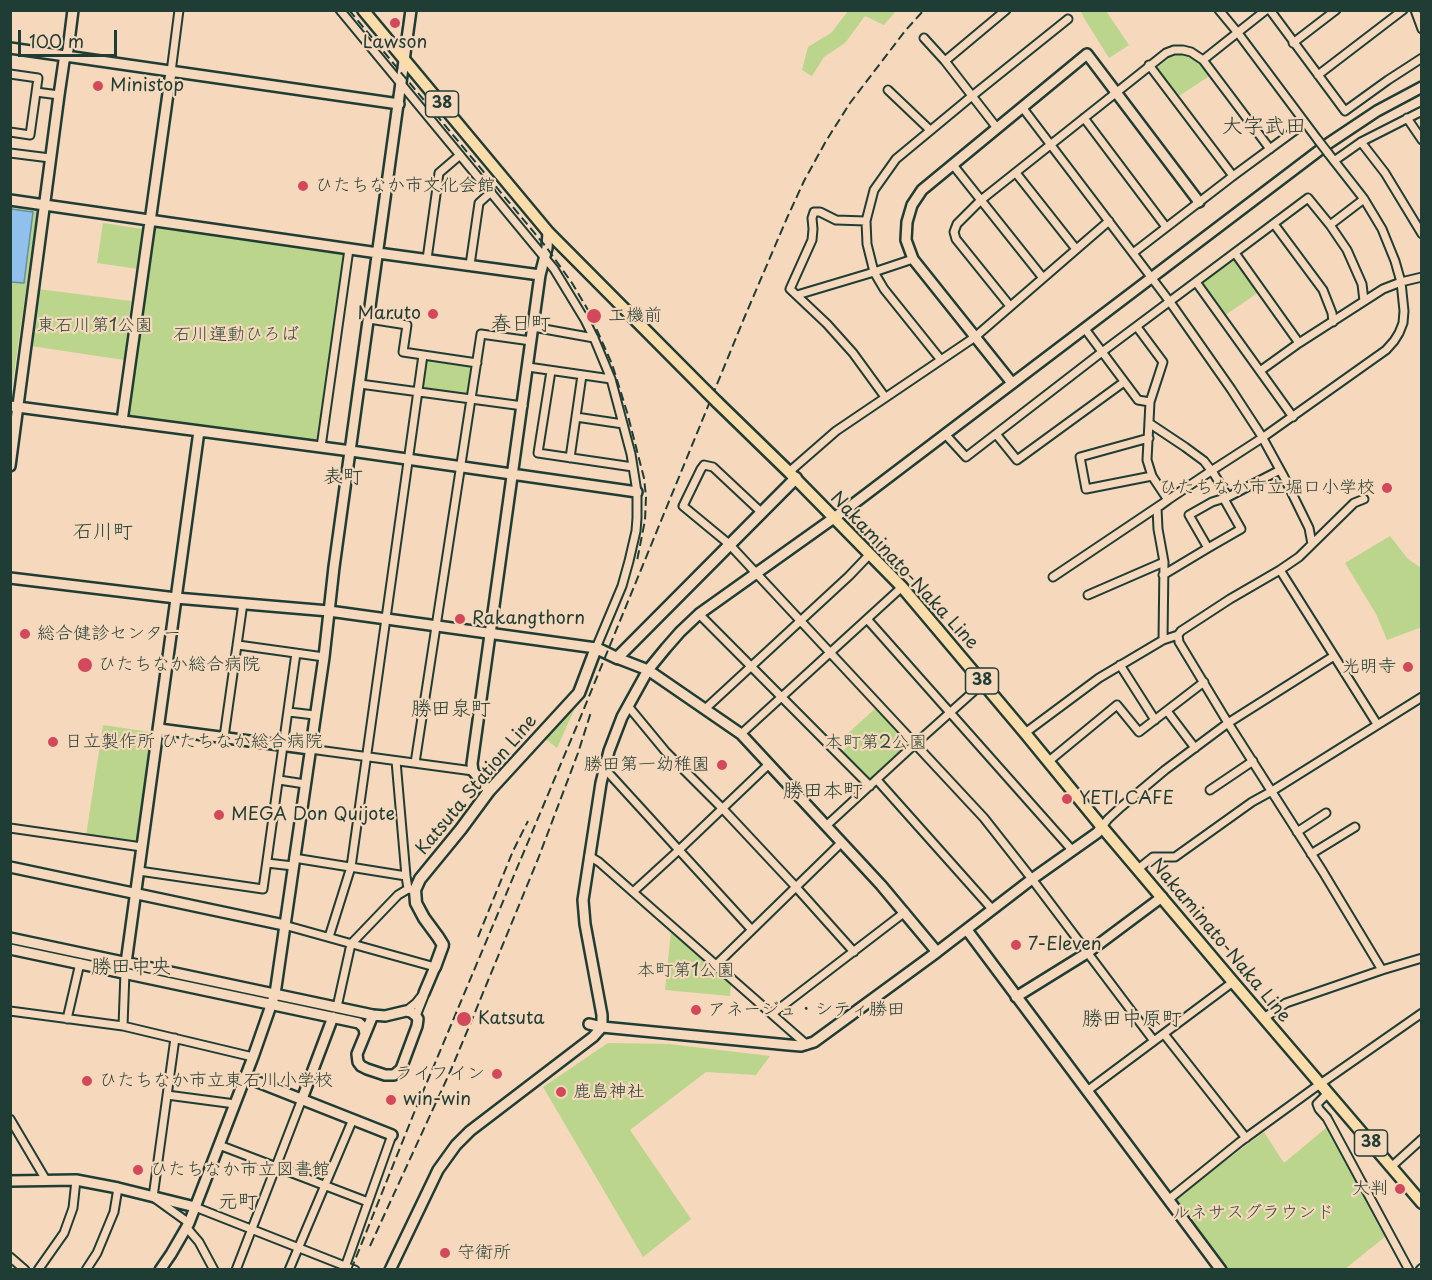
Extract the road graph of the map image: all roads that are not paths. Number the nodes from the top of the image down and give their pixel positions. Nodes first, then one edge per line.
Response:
1 (73, 10) edge
2 (179, 10) edge
3 (340, 10) edge
4 (363, 10) edge
5 (411, 10) edge
6 (1006, 10) edge
7 (1219, 10) edge
8 (1268, 10) edge
9 (1336, 10) edge
10 (1403, 10) edge
11 (1415, 10) edge
12 (1068, 19) dead end
13 (1422, 29) edge
14 (1238, 33) junction
15 (924, 38) dead end
16 (1293, 43) junction
17 (10, 48) edge
18 (65, 56) junction
19 (1422, 58) edge
20 (405, 60) junction
21 (1203, 60) junction
22 (945, 62) junction
23 (1149, 65) junction
24 (171, 72) junction
25 (10, 74) edge
26 (1318, 75) junction
27 (401, 86) junction
28 (1422, 87) edge
29 (888, 90) dead end
30 (36, 92) junction
31 (1115, 92) junction
32 (59, 95) junction
33 (972, 96) junction
34 (399, 104) junction
35 (1022, 107) junction
36 (1422, 111) edge
37 (1084, 118) junction
38 (1407, 118) junction
39 (1305, 123) junction
40 (997, 128) junction
41 (930, 130) junction
42 (10, 132) edge
43 (1422, 140) edge
44 (1360, 142) junction
45 (1051, 144) junction
46 (1270, 148) junction
47 (10, 153) edge
48 (460, 155) junction
49 (50, 158) junction
50 (1334, 161) junction
51 (953, 165) junction
52 (1016, 173) junction
53 (1233, 176) junction
54 (491, 192) junction
55 (1364, 199) junction
56 (10, 200) edge
57 (981, 200) junction
58 (1199, 202) junction
59 (45, 204) junction
60 (150, 220) junction
61 (866, 221) junction
62 (1109, 221) junction
63 (1274, 224) junction
64 (1330, 225) junction
65 (1166, 227) junction
66 (548, 232) junction
67 (1422, 234) edge
68 (349, 249) junction
69 (1076, 249) junction
70 (378, 253) junction
71 (1133, 253) junction
72 (1235, 253) junction
73 (544, 257) junction
74 (427, 260) junction
75 (913, 260) junction
76 (470, 265) junction
77 (874, 273) junction
78 (540, 275) junction
79 (1422, 277) edge
80 (1043, 278) junction
81 (1152, 278) junction
82 (1196, 282) junction
83 (1401, 282) junction
84 (797, 295) junction
85 (1170, 302) junction
86 (1364, 302) junction
87 (1010, 306) junction
88 (369, 319) junction
89 (1333, 322) junction
90 (533, 327) junction
91 (1137, 327) junction
92 (1085, 329) junction
93 (975, 337) junction
94 (594, 338) junction
95 (531, 341) junction
96 (1299, 343) junction
97 (1102, 352) junction
98 (423, 355) junction
99 (940, 360) junction
100 (477, 363) junction
101 (528, 367) junction
102 (551, 370) junction
103 (1260, 371) junction
104 (582, 375) junction
105 (611, 379) junction
106 (1124, 382) junction
107 (1012, 383) junction
108 (360, 384) junction
109 (418, 392) junction
110 (885, 398) junction
111 (471, 400) junction
112 (1150, 402) junction
113 (523, 406) junction
114 (14, 407) edge
115 (576, 417) junction
116 (1293, 417) junction
117 (122, 421) junction
118 (1149, 423) junction
119 (623, 424) junction
120 (199, 431) junction
121 (945, 434) junction
122 (996, 434) junction
123 (1149, 438) junction
124 (1263, 438) junction
125 (321, 447) junction
126 (351, 451) junction
127 (570, 458) junction
128 (409, 459) junction
129 (10, 466) edge
130 (460, 466) junction
131 (633, 466) junction
132 (1280, 470) junction
133 (1211, 471) junction
134 (512, 474) junction
135 (792, 475) junction
136 (1152, 476) junction
137 (637, 492) junction
138 (1226, 498) junction
139 (1364, 499) dead end
140 (1168, 500) junction
141 (1157, 508) junction
142 (761, 512) junction
143 (834, 517) junction
144 (729, 544) junction
145 (1312, 544) junction
146 (1208, 548) junction
147 (870, 554) junction
148 (1164, 562) junction
149 (1280, 570) junction
150 (755, 573) junction
151 (1163, 575) junction
152 (1053, 577) dead end
153 (10, 578) edge
154 (902, 587) junction
155 (1088, 595) dead end
156 (176, 598) junction
157 (243, 603) junction
158 (329, 611) junction
159 (699, 614) junction
160 (386, 619) junction
161 (867, 619) junction
162 (801, 621) junction
163 (436, 626) junction
164 (489, 634) junction
165 (1178, 635) junction
166 (1163, 640) junction
167 (238, 645) junction
168 (596, 648) junction
169 (831, 652) junction
170 (296, 653) junction
171 (1334, 656) junction
172 (324, 657) junction
173 (617, 658) junction
174 (1120, 665) junction
175 (751, 666) junction
176 (648, 670) junction
177 (1204, 682) junction
178 (983, 683) junction
179 (781, 697) junction
180 (1422, 697) edge
181 (628, 706) junction
182 (705, 709) junction
183 (1167, 711) junction
184 (289, 712) junction
185 (950, 712) junction
186 (314, 715) junction
187 (1155, 720) junction
188 (1228, 723) junction
189 (1377, 724) junction
190 (159, 729) junction
191 (1025, 733) junction
192 (741, 734) junction
193 (224, 737) junction
194 (915, 744) junction
195 (283, 746) junction
196 (1195, 748) junction
197 (310, 749) junction
198 (367, 758) junction
199 (396, 761) junction
200 (1049, 761) junction
201 (1253, 761) junction
202 (416, 763) junction
203 (768, 765) junction
204 (604, 768) junction
205 (473, 771) junction
206 (279, 780) junction
207 (877, 780) junction
208 (305, 784) junction
209 (870, 786) junction
210 (1210, 790) dead end
211 (489, 791) junction
212 (1272, 791) junction
213 (722, 808) junction
214 (1326, 813) dead end
215 (826, 826) junction
216 (1102, 827) junction
217 (1355, 827) dead end
218 (10, 828) edge
219 (1297, 832) junction
220 (841, 843) junction
221 (142, 847) junction
222 (680, 849) junction
223 (1072, 850) junction
224 (1311, 854) junction
225 (589, 856) junction
226 (294, 862) junction
227 (267, 863) junction
228 (10, 867) edge
229 (351, 867) junction
230 (1138, 868) junction
231 (139, 871) junction
232 (406, 876) junction
233 (1032, 879) junction
234 (795, 886) junction
235 (412, 889) junction
236 (633, 892) junction
237 (136, 894) junction
238 (1162, 897) junction
239 (992, 909) junction
240 (905, 912) junction
241 (284, 925) junction
242 (751, 929) junction
243 (967, 930) junction
244 (329, 937) junction
245 (10, 939) edge
246 (351, 944) junction
247 (10, 949) edge
248 (854, 952) junction
249 (937, 952) junction
250 (1087, 952) junction
251 (1422, 958) edge
252 (80, 963) junction
253 (126, 963) junction
254 (716, 965) junction
255 (435, 967) junction
256 (1382, 970) junction
257 (125, 973) junction
258 (1233, 982) junction
259 (424, 993) junction
260 (1016, 997) junction
261 (273, 999) junction
262 (337, 1007) junction
263 (10, 1011) edge
264 (406, 1011) junction
265 (1422, 1013) edge
266 (772, 1014) junction
267 (373, 1015) junction
268 (416, 1016) junction
269 (333, 1017) junction
270 (1264, 1018) junction
271 (67, 1019) junction
272 (589, 1024) dead end
273 (123, 1026) junction
274 (602, 1027) junction
275 (364, 1034) junction
276 (1164, 1034) junction
277 (175, 1038) junction
278 (1154, 1041) junction
279 (807, 1045) junction
280 (253, 1057) junction
281 (245, 1077) junction
282 (1324, 1088) junction
283 (1087, 1091) junction
284 (166, 1095) junction
285 (302, 1099) junction
286 (235, 1104) junction
287 (10, 1119) edge
288 (353, 1119) junction
289 (392, 1135) joint
290 (1246, 1138) junction
291 (1422, 1139) edge
292 (219, 1145) junction
293 (275, 1166) junction
294 (1391, 1167) junction
295 (46, 1180) junction
296 (76, 1180) junction
297 (10, 1181) edge
298 (325, 1186) junction
299 (118, 1188) junction
300 (153, 1197) junction
301 (1168, 1200) junction
302 (368, 1202) junction
303 (1422, 1203) edge
304 (195, 1207) junction
305 (188, 1226) junction
306 (251, 1229) junction
307 (299, 1247) junction
308 (10, 1257) edge
309 (345, 1268) edge
310 (25, 1269) edge
311 (38, 1269) edge
312 (86, 1269) edge
313 (160, 1269) edge
314 (213, 1269) edge
315 (236, 1269) edge
316 (289, 1269) edge
317 (355, 1269) edge
318 (390, 1269) edge
319 (1221, 1269) edge
320 (1409, 1269) edge

1 - 18 street
2 - 24 street
3 - 27 street
4 - 20 main road, Nakaminato-Naka Line / 38
5 - 20 street
6 - 22 street
7 - 14 street
8 - 14 street
8 - 16 street
9 - 16 street
10 - 26 street
11 - 13 street
12 - 33 street
14 - 21 street
14 - 39 street
15 - 22 street
16 - 26 street
17 - 18 street
18 - 24 street
18 - 32 street
19 - 26 street
20 - 27 street
20 - 66 main road, Nakaminato-Naka Line / 38
21 - 23 street
21 - 46 street
22 - 33 street
23 - 31 street
23 - 53 street
24 - 34 street
24 - 60 street
25 - 30 street
27 - 34 street
27 - 48 street
28 - 81 street
29 - 41 street
30 - 32 street
30 - 42 street
31 - 35 street
31 - 37 street
31 - 58 street
32 - 49 street
33 - 40 street
33 - 41 street
34 - 70 street
35 - 40 street
35 - 45 street
36 - 38 street
37 - 45 street
37 - 65 street
38 - 43 street
38 - 44 street
39 - 46 street
39 - 50 street, bridge
40 - 51 street
41 - 61 street
44 - 50 street
44 - 67 street
45 - 52 street
45 - 62 street
46 - 53 street
47 - 49 street
48 - 54 street
48 - 74 street
49 - 59 street
50 - 55 street
51 - 57 street
51 - 75 street
52 - 57 street
52 - 69 street
53 - 58 street
54 - 73 street
54 - 76 street
55 - 64 street
55 - 83 street
56 - 59 street
57 - 80 street
57 - 87 street
58 - 65 street
59 - 60 street
59 - 114 street
60 - 68 street
60 - 117 street
61 - 77 street
61 - 84 street
62 - 69 street
62 - 71 street
63 - 64 street
63 - 72 street
63 - 89 street
64 - 86 street
65 - 71 street
66 - 73 street
66 - 135 main road, Nakaminato-Naka Line / 38, bridge
68 - 70 street
68 - 125 street
69 - 80 street
70 - 74 street
70 - 88 street
71 - 81 street
72 - 82 street
72 - 96 street
73 - 78 street
73 - 94 street
74 - 76 street
75 - 77 street
75 - 93 street
76 - 78 street
77 - 84 street
77 - 99 street
78 - 90 street
79 - 83 street
80 - 87 street
81 - 85 street
81 - 92 street
82 - 85 street
82 - 103 street
83 - 86 street
83 - 116 street
84 - 110 street
85 - 91 street
85 - 124 street
86 - 89 street
87 - 93 street
88 - 98 street
88 - 108 street
89 - 96 street
90 - 94 street
90 - 95 street
91 - 97 street
91 - 112 street
92 - 97 street
92 - 107 street
93 - 99 street
93 - 107 street
94 - 105 street
95 - 100 street
95 - 101 street
96 - 103 street
97 - 106 street
97 - 122 street
98 - 100 street
98 - 109 street
99 - 110 street
100 - 111 street
101 - 102 street
101 - 113 street
102 - 104 street
102 - 127 street
103 - 116 street
104 - 105 street
104 - 115 street
105 - 119 street
106 - 112 street
106 - 122 street
107 - 121 street
108 - 109 street
108 - 126 street
109 - 111 street
109 - 128 street
110 - 135 street
111 - 113 street
111 - 130 street
112 - 118 street
113 - 134 street
114 - 117 street
114 - 129 street
115 - 119 street
115 - 127 street
116 - 124 street
117 - 120 street
118 - 123 street
118 - 133 street
119 - 131 street
120 - 125 street
120 - 156 street
121 - 122 street
121 - 143 street
123 - 136 street
123 - 136 street
124 - 132 street
124 - 133 street
125 - 126 street
126 - 128 street
126 - 158 street
127 - 131 street
128 - 130 street
128 - 160 street
130 - 134 street
130 - 163 street
131 - 137 street
132 - 138 street
132 - 145 street
133 - 138 street
133 - 140 street
134 - 137 street
134 - 164 street
135 - 142 main road
135 - 143 main road, Nakaminato-Naka Line / 38
136 - 140 street
137 - 168 street
138 - 146 street
138 - 146 street
139 - 145 street
140 - 141 street
141 - 148 street
141 - 152 street
142 - 144 main road
142 - 144 street
143 - 147 main road, Nakaminato-Naka Line / 38
143 - 150 street
144 - 150 street
144 - 173 main road
145 - 149 street
146 - 151 street
147 - 154 main road, Nakaminato-Naka Line / 38
147 - 162 street
148 - 151 street
148 - 155 street
149 - 165 street
149 - 171 street
150 - 159 street
150 - 162 street
151 - 166 street
153 - 156 street
154 - 161 street
154 - 178 main road, Nakaminato-Naka Line / 38
156 - 157 street
156 - 190 street
157 - 158 street
157 - 167 street
158 - 160 street
158 - 172 street
159 - 175 street
159 - 176 street
160 - 163 street
160 - 198 street
161 - 169 street
161 - 185 street
162 - 169 street
162 - 175 street
163 - 164 street
163 - 202 street
164 - 168 street
164 - 205 street
165 - 166 street
165 - 177 street
166 - 174 street
167 - 170 street
167 - 193 street
168 - 173 main road
168 - 211 main road, Katsuta Station Line
169 - 179 street
169 - 194 street
170 - 172 street
170 - 184 street
171 - 188 street
171 - 189 street
172 - 186 street
173 - 176 street
174 - 187 street
174 - 191 street
175 - 179 street
175 - 182 street
176 - 181 street
176 - 182 street
177 - 183 street
177 - 188 street
178 - 185 street
178 - 191 main road, Nakaminato-Naka Line / 38
179 - 192 street
179 - 209 street
180 - 189 street
181 - 204 street
181 - 213 street
182 - 192 street
183 - 187 street
183 - 196 street
184 - 186 street
184 - 195 street
185 - 194 street
185 - 223 street
186 - 197 street
187 - 200 street
188 - 196 street
188 - 201 street
189 - 212 street
190 - 193 street
190 - 221 street
191 - 200 main road, Nakaminato-Naka Line / 38
192 - 203 street
193 - 195 street
194 - 207 street
194 - 233 street
195 - 197 street
195 - 206 street
196 - 216 street
197 - 198 street
197 - 208 street
198 - 199 street
198 - 229 street
199 - 202 street
199 - 232 street
200 - 216 main road, Nakaminato-Naka Line / 38
201 - 210 street
201 - 212 street
202 - 205 street
203 - 213 street
203 - 215 street
204 - 222 street
204 - 225 street
205 - 211 street
206 - 208 street
206 - 227 street
207 - 209 street
207 - 239 street
208 - 226 street
209 - 215 street
211 - 235 main road, Katsuta Station Line
212 - 219 street
212 - 230 street
213 - 222 street
213 - 234 street
214 - 219 street
215 - 220 street
216 - 223 street
216 - 230 main road, Nakaminato-Naka Line / 38
217 - 224 street
218 - 221 street
219 - 224 street
220 - 234 street
220 - 240 street
221 - 231 street
222 - 236 street
222 - 242 street
223 - 233 street
224 - 256 street
225 - 236 street
225 - 274 street
226 - 227 street
226 - 229 street
226 - 241 street
227 - 231 street
228 - 237 street
229 - 232 street
229 - 244 street
230 - 238 main road, Nakaminato-Naka Line / 38
231 - 237 street
232 - 235 street
233 - 239 street
233 - 250 street
234 - 242 street
234 - 248 street
235 - 246 street
235 - 255 main road
236 - 254 street
237 - 241 street
237 - 253 street
238 - 250 street
238 - 258 main road, Nakaminato-Naka Line / 38
239 - 243 street
240 - 248 street
240 - 249 street
241 - 244 street
241 - 261 street
242 - 254 street
243 - 249 street
243 - 260 street
244 - 246 street
245 - 253 street
246 - 255 street
246 - 262 street
247 - 252 street
248 - 266 street
249 - 279 street
250 - 260 street
250 - 278 street
251 - 256 street
252 - 257 street
252 - 271 street
253 - 257 street
253 - 261 street
254 - 266 street
255 - 259 street
256 - 270 street
257 - 261 street
257 - 273 street
258 - 270 main road, Nakaminato-Naka Line / 38
258 - 276 street
259 - 264 street
259 - 268 street
260 - 283 street
261 - 262 street
261 - 269 street
261 - 280 street
262 - 267 street
263 - 271 street
264 - 267 street
264 - 268 street
265 - 282 street
266 - 279 street
267 - 275 street
268 - 275 street
269 - 275 street
269 - 285 street
270 - 282 main road, Nakaminato-Naka Line / 38
271 - 273 street
272 - 274 street
273 - 277 street
274 - 279 street
274 - 318 street
276 - 278 street
276 - 290 street
277 - 280 street
277 - 284 street
278 - 283 street
280 - 281 street
281 - 285 street
281 - 286 street
282 - 290 street
282 - 294 main road, Nakaminato-Naka Line / 38
282 - 320 street
283 - 301 street
284 - 286 street
284 - 300 street
285 - 288 street
285 - 293 street
286 - 292 street
287 - 295 street
288 - 289 street
288 - 298 street
289 - 302 street
290 - 301 street
291 - 294 street
292 - 293 street
292 - 304 street
293 - 298 street
293 - 306 street
294 - 303 main road, Nakaminato-Naka Line / 38
295 - 296 street
295 - 297 street
296 - 299 street
296 - 311 street
298 - 302 street
298 - 307 street
299 - 300 street
299 - 312 street
300 - 304 street
300 - 305 street
301 - 319 street
302 - 309 street
304 - 305 street
304 - 306 street
305 - 313 street
305 - 314 street
306 - 307 street
306 - 315 street
307 - 309 street
307 - 316 street
308 - 310 street
309 - 317 street

